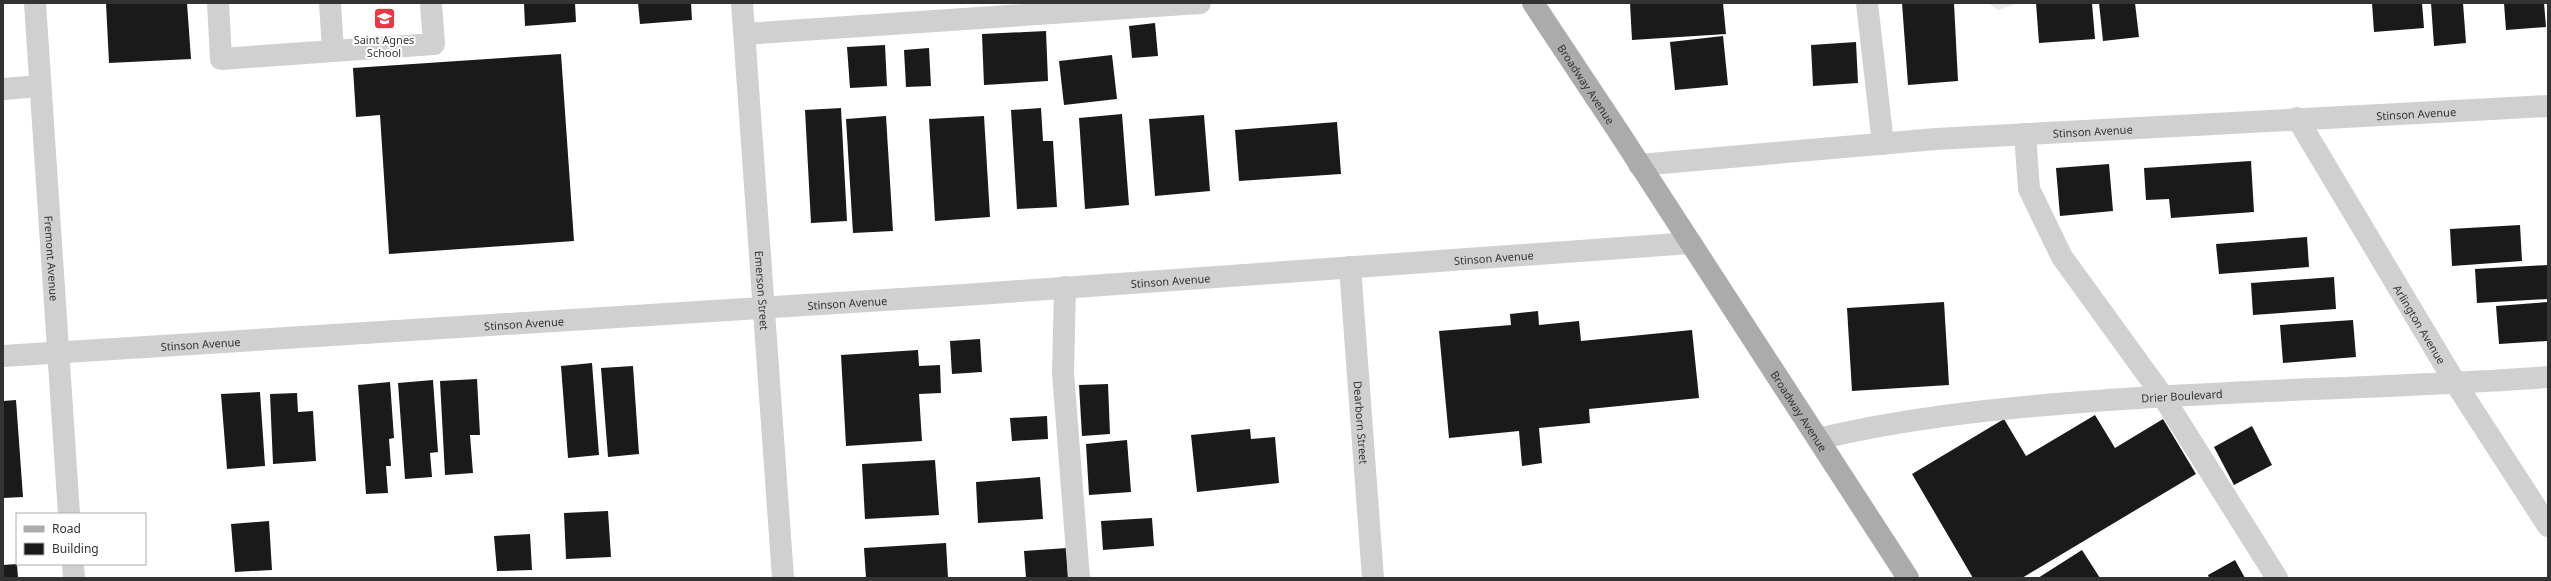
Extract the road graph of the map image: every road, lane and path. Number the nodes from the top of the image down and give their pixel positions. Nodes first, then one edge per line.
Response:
1 (35, 3) edge
2 (218, 3) edge
3 (330, 3) edge
4 (431, 3) edge
5 (742, 3) edge
6 (1200, 3) edge
7 (1533, 3) edge
8 (1867, 3) edge
9 (745, 34) junction
10 (333, 51) junction
11 (40, 86) junction
12 (3, 89) edge
13 (2548, 106) edge
14 (2297, 118) junction
15 (2025, 134) junction
16 (1883, 144) junction
17 (1639, 164) junction
18 (1691, 243) junction
19 (1350, 267) junction
20 (1065, 288) junction
21 (764, 306) junction
22 (58, 352) junction
23 (3, 356) edge
24 (2548, 377) edge
25 (2456, 384) junction
26 (2162, 395) junction
27 (1818, 439) junction
28 (69, 513) edge
29 (2548, 526) edge
30 (73, 565) edge
31 (74, 578) edge
32 (783, 578) edge
33 (1079, 578) edge
34 (1373, 578) edge
35 (1908, 578) edge
36 (2277, 578) edge

1 - 11 street, Fremont Avenue
2 - 10 street
3 - 10 street
4 - 10 street
5 - 9 street, Emerson Street
6 - 9 street
7 - 17 main road, Broadway Avenue
8 - 16 street
9 - 21 street, Emerson Street
11 - 12 street
11 - 22 street, Fremont Avenue
13 - 14 street, Stinson Avenue
14 - 15 street, Stinson Avenue
14 - 25 street, Arlington Avenue
15 - 16 street, Stinson Avenue
15 - 26 street
16 - 17 street, Stinson Avenue
17 - 18 main road, Broadway Avenue
18 - 19 street, Stinson Avenue
18 - 27 main road, Broadway Avenue
19 - 20 street, Stinson Avenue
19 - 34 street, Dearborn Street
20 - 21 street, Stinson Avenue
20 - 33 street
21 - 22 street, Stinson Avenue
21 - 32 street, Emerson Street
22 - 23 street, Stinson Avenue
22 - 28 street, Fremont Avenue
24 - 25 street, Drier Boulevard
25 - 26 street, Drier Boulevard
25 - 29 street, Arlington Avenue
26 - 27 street, Drier Boulevard
26 - 36 street
27 - 35 main road, Broadway Avenue
30 - 31 street

